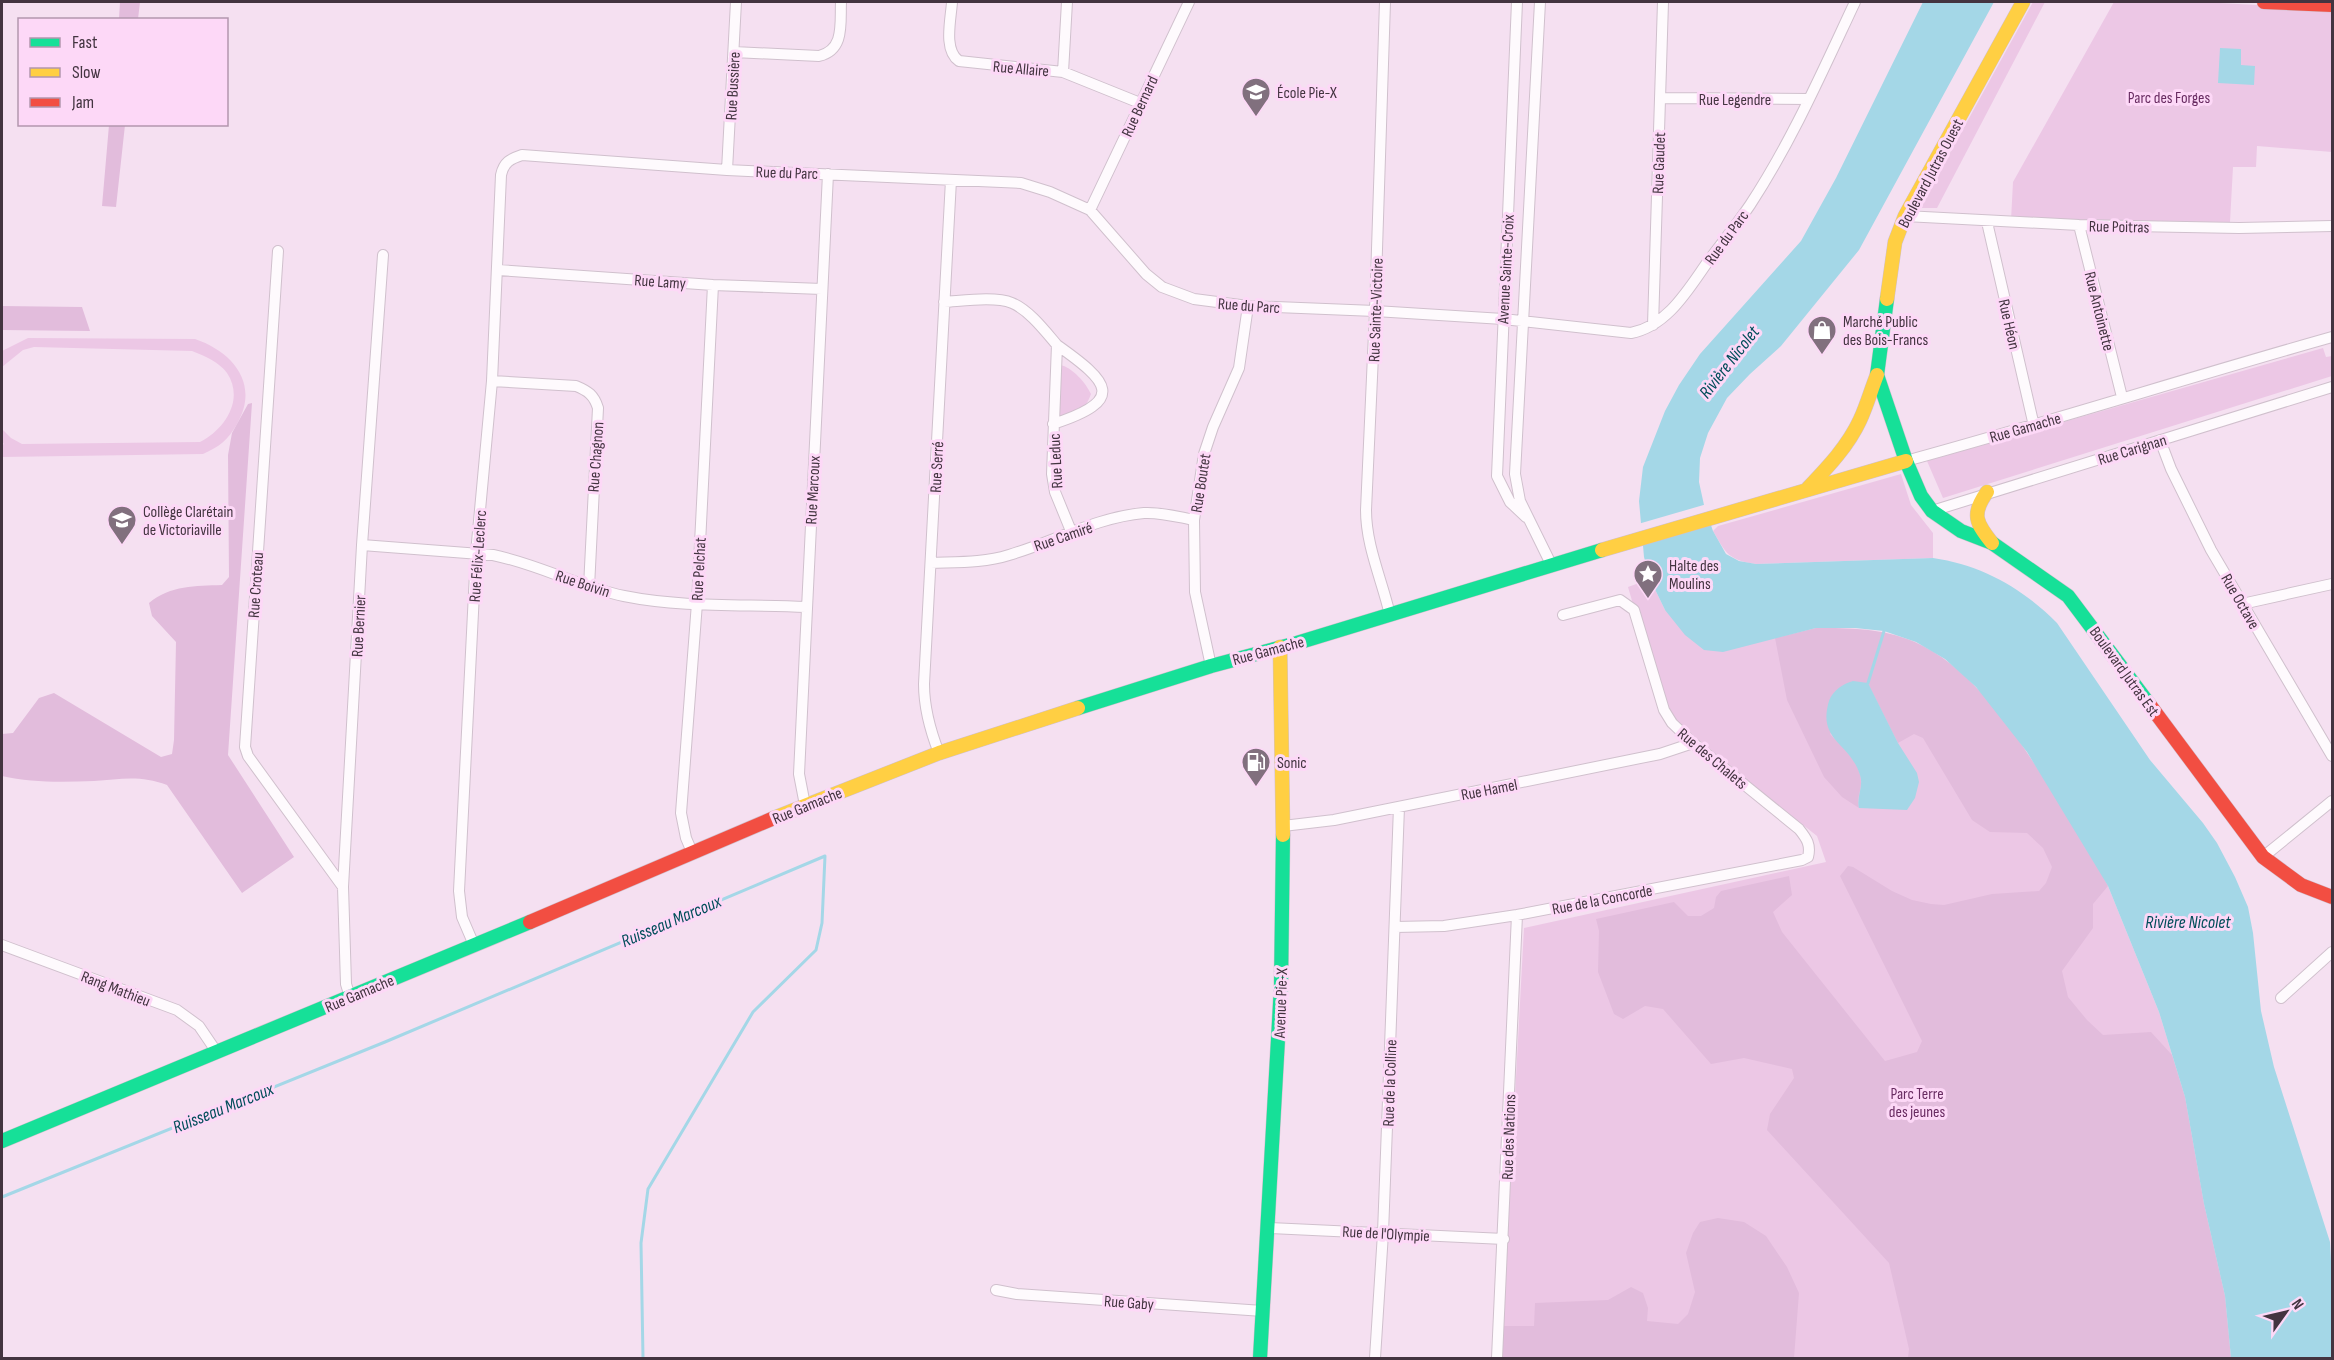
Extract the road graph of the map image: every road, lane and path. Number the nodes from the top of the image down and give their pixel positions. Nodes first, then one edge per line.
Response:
1 (736, 2) edge
2 (841, 2) edge
3 (952, 2) edge
4 (1067, 2) edge
5 (1189, 2) edge
6 (1385, 2) edge
7 (1517, 2) edge
8 (1540, 2) edge
9 (1663, 2) edge
10 (1855, 2) edge
11 (2024, 2) edge
12 (2264, 2) edge
13 (2332, 5) edge
14 (734, 52) junction
15 (1063, 72) junction
16 (1660, 98) junction
17 (1809, 99) junction
18 (1140, 103) junction
19 (504, 165) joint
20 (727, 170) junction
21 (828, 174) junction
22 (951, 180) junction
23 (1090, 210) junction
24 (1905, 216) junction
25 (1988, 222) junction
26 (2079, 225) junction
27 (2332, 226) edge
28 (278, 251) dead end
29 (383, 255) dead end
30 (498, 270) junction
31 (713, 285) junction
32 (822, 289) junction
33 (944, 302) junction
34 (1248, 306) junction
35 (1376, 311) junction
36 (1503, 319) junction
37 (1525, 322) junction
38 (1653, 325) junction
39 (2332, 337) edge
40 (1057, 345) junction
41 (1877, 375) junction
42 (492, 381) junction
43 (2332, 387) edge
44 (2121, 397) junction
45 (1053, 424) junction
46 (2034, 426) junction
47 (2160, 441) junction
48 (1906, 461) junction
49 (1808, 488) junction
50 (1987, 492) junction
51 (1932, 511) junction
52 (1194, 520) junction
53 (1533, 523) junction
54 (1071, 531) junction
55 (1992, 543) junction
56 (362, 545) junction
57 (476, 553) junction
58 (931, 563) junction
59 (1551, 564) junction
60 (2332, 584) edge
61 (589, 587) junction
62 (697, 603) junction
63 (2242, 604) junction
64 (806, 607) junction
65 (1390, 615) junction
66 (1563, 615) dead end
67 (1280, 647) junction
68 (1211, 666) junction
69 (1693, 743) junction
70 (939, 753) junction
71 (2332, 756) edge
72 (2332, 801) edge
73 (805, 805) junction
74 (1399, 807) junction
75 (1283, 826) junction
76 (692, 852) junction
77 (1808, 857) joint
78 (2263, 857) junction
79 (344, 887) junction
80 (2332, 897) edge
81 (1517, 915) junction
82 (1395, 927) junction
83 (2, 945) edge
84 (474, 945) junction
85 (2332, 952) edge
86 (350, 997) junction
87 (2281, 998) dead end
88 (216, 1051) junction
89 (2, 1141) edge
90 (1268, 1228) junction
91 (1383, 1233) junction
92 (1504, 1239) junction
93 (996, 1290) dead end
94 (1263, 1311) junction
95 (1260, 1359) edge
96 (1375, 1359) edge
97 (1497, 1359) edge

1 - 14 street, Rue Bussière
2 - 14 street
3 - 15 street, Rue Allaire
4 - 15 street
5 - 18 street, Rue Bernard
6 - 35 street, Rue Sainte-Victoire
7 - 36 street, Avenue Sainte-Croix
8 - 37 street, Avenue Sainte-Croix
9 - 16 street, Rue Gaudet
10 - 17 street, Rue du Parc
11 - 24 street, Boulevard Jutras Ouest
12 - 13 street
14 - 20 street, Rue Bussière
15 - 18 street, Rue Allaire
16 - 17 street, Rue Legendre
16 - 38 street, Rue Gaudet
17 - 38 street, Rue du Parc
18 - 23 street, Rue Bernard
19 - 20 street, Rue du Parc
19 - 30 street, Rue Félix-Leclerc
20 - 21 street, Rue du Parc
21 - 22 street, Rue du Parc
21 - 32 street, Rue Marcoux
22 - 23 street, Rue du Parc
22 - 33 street, Rue Serré
23 - 34 street, Rue du Parc
24 - 25 street, Rue Poitras
24 - 41 street, Boulevard Jutras Ouest
25 - 26 street, Rue Poitras
25 - 46 street, Rue Héon
26 - 27 street, Rue Poitras
26 - 44 street, Rue Antoinette
28 - 79 street, Rue Croteau
29 - 56 street, Rue Bernier
30 - 31 street, Rue Lamy
30 - 42 street, Rue Félix-Leclerc
31 - 32 street, Rue Lamy
31 - 62 street, Rue Pelchat
32 - 64 street, Rue Marcoux
33 - 40 street, Rue Leduc
33 - 58 street, Rue Serré
34 - 35 street, Rue du Parc
34 - 52 street, Rue Boutet
35 - 36 street, Rue du Parc
35 - 65 street, Rue Sainte-Victoire
36 - 37 street, Rue du Parc
36 - 53 street, Avenue Sainte-Croix
37 - 38 street, Rue du Parc
37 - 53 street, Avenue Sainte-Croix
39 - 44 street, Rue Gamache
40 - 45 street, Rue Leduc
40 - 45 street, Rue Leduc
41 - 48 street, Boulevard Jutras Ouest
41 - 49 street
42 - 57 street, Rue Félix-Leclerc
42 - 61 street, Rue Chagnon
43 - 47 street, Rue Carignan
44 - 46 street, Rue Gamache
45 - 54 street, Rue Leduc
46 - 48 street, Rue Gamache
47 - 50 street, Rue Carignan
47 - 63 street, Rue Octave
48 - 49 street, Rue Gamache
48 - 51 street, Boulevard Jutras Est
49 - 59 street, Rue Gamache
50 - 51 street, Rue Carignan
50 - 55 street
51 - 55 street, Boulevard Jutras Est
52 - 54 street, Rue Camiré
52 - 68 street, Rue Boutet
53 - 59 street, Avenue Sainte-Croix
54 - 58 street, Rue Camiré
55 - 78 street, Boulevard Jutras Est
56 - 57 street, Rue Boivin
56 - 79 street, Rue Bernier
57 - 61 street, Rue Boivin
57 - 84 street, Rue Félix-Leclerc
58 - 70 street, Rue Serré
59 - 65 street, Rue Gamache
60 - 63 street
61 - 62 street, Rue Boivin
62 - 64 street, Rue Boivin
62 - 76 street, Rue Pelchat
63 - 71 street, Rue Octave
64 - 73 street, Rue Marcoux
65 - 67 street, Rue Gamache
66 - 69 street, Rue des Chalets
67 - 68 street, Rue Gamache
67 - 75 street, Avenue Pie-X
68 - 70 street, Rue Gamache
69 - 74 street, Rue Hamel
69 - 77 street, Rue des Chalets
70 - 73 street, Rue Gamache
72 - 78 street
73 - 76 street, Rue Gamache
74 - 75 street, Rue Hamel
74 - 82 street, Rue de la Colline
75 - 90 street, Avenue Pie-X
76 - 84 street, Rue Gamache
77 - 81 street, Rue de la Concorde
78 - 80 street, Boulevard Jutras Est
79 - 86 street, Rue Bernier
81 - 82 street, Rue de la Concorde
81 - 92 street, Rue des Nations
82 - 91 street, Rue de la Colline
83 - 88 street, Rang Mathieu
84 - 86 street, Rue Gamache
85 - 87 street
86 - 88 street, Rue Gamache
88 - 89 street, Rue Gamache
90 - 91 street, Rue de l'Olympie
90 - 94 street, Avenue Pie-X
91 - 92 street, Rue de l'Olympie
91 - 96 street, Rue de la Colline
92 - 97 street, Rue des Nations
93 - 94 street, Rue Gaby
94 - 95 street, Avenue Pie-X

